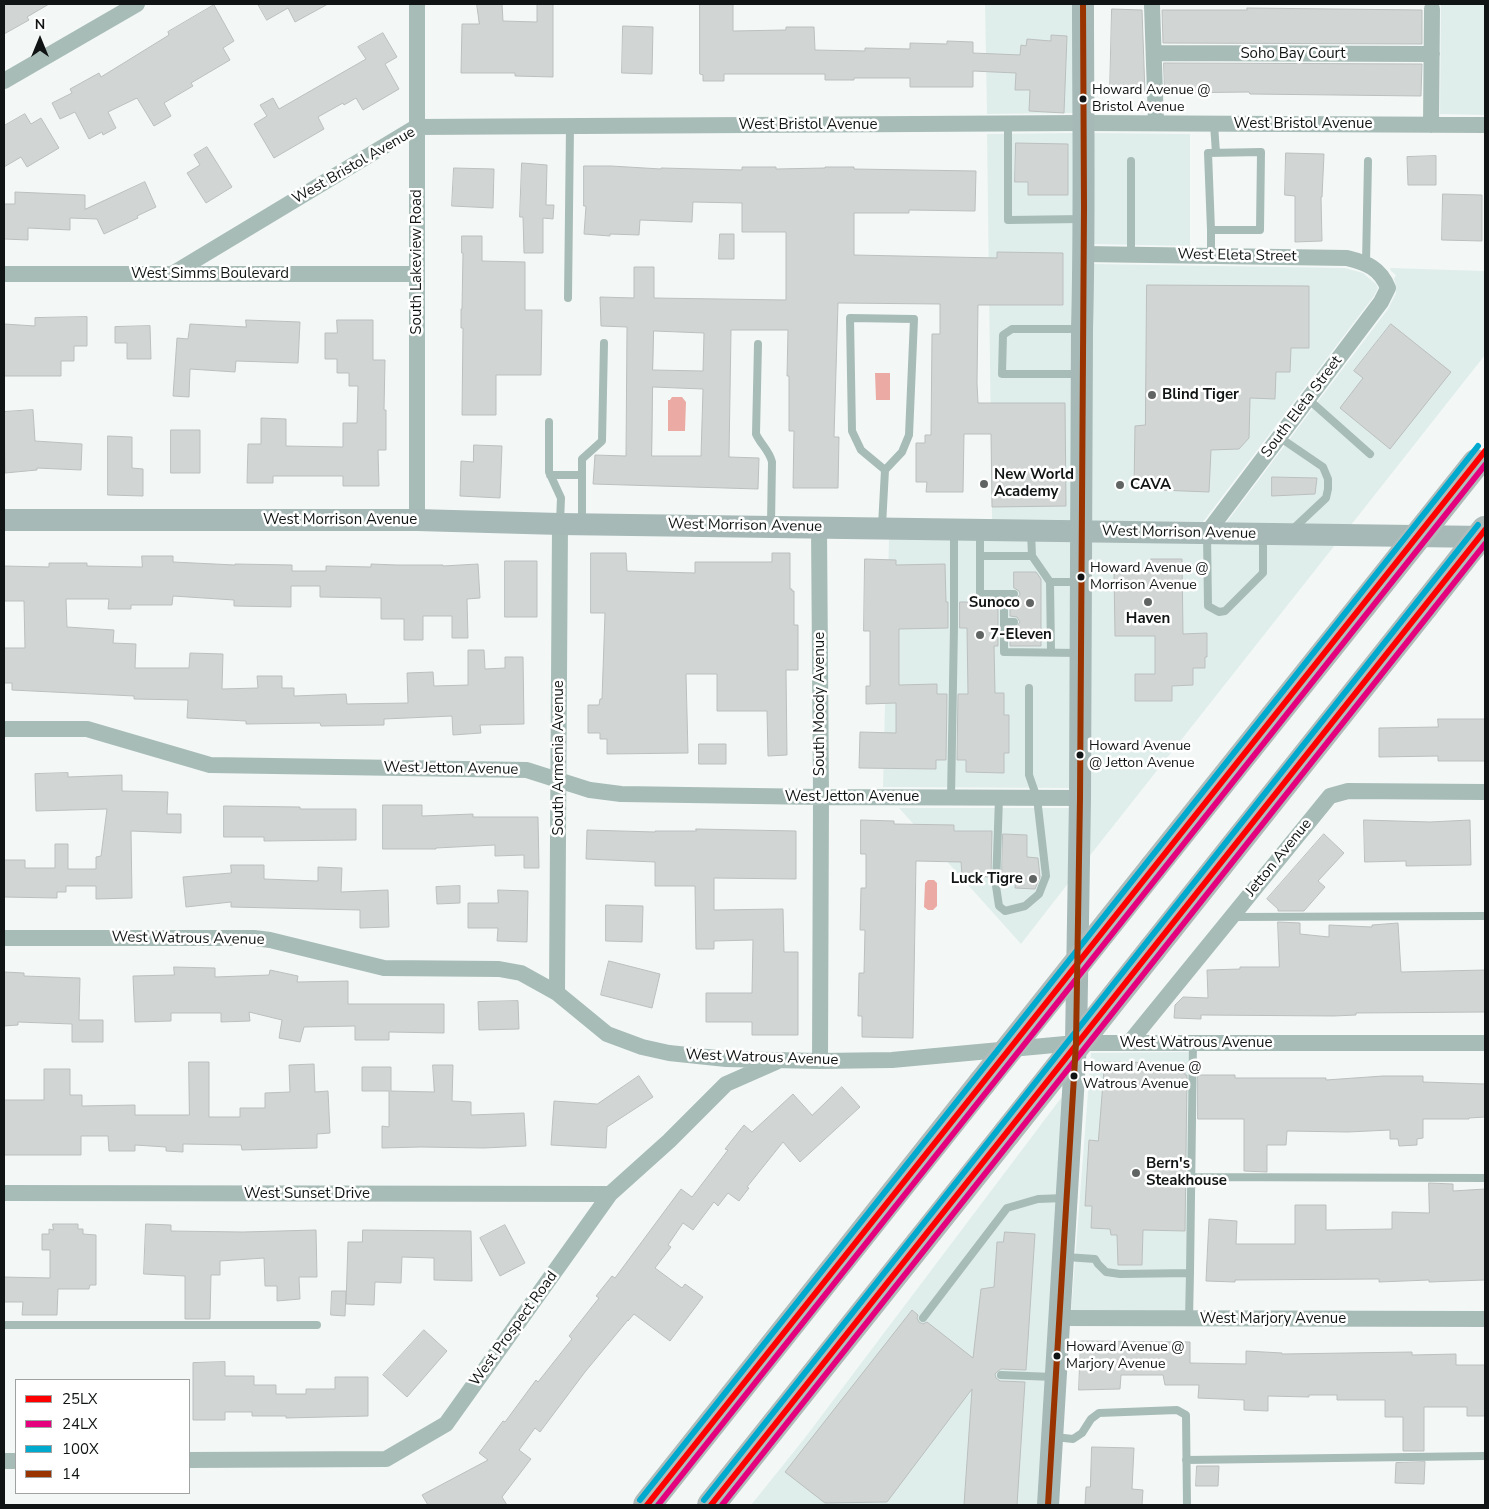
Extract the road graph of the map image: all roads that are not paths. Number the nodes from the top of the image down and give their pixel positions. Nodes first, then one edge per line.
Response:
1 (137, 4) edge
2 (417, 4) edge
3 (1083, 4) edge
4 (1152, 6) dead end
5 (1432, 9) dead end
6 (1154, 53) junction
7 (1432, 54) junction
8 (4, 81) edge
9 (1082, 123) junction
10 (1008, 124) junction
11 (1156, 124) junction
12 (1214, 124) junction
13 (1431, 125) junction
14 (1485, 125) edge
15 (570, 126) junction
16 (416, 127) junction
17 (1216, 153) junction
18 (1131, 161) dead end
19 (1368, 161) dead end
20 (1084, 219) junction
21 (1211, 230) junction
22 (1084, 254) junction
23 (1131, 255) junction
24 (1211, 256) junction
25 (1366, 263) junction
26 (4, 274) edge
27 (172, 274) junction
28 (416, 274) junction
29 (1384, 277) joint
30 (568, 298) dead end
31 (1082, 328) junction
32 (604, 343) dead end
33 (758, 344) dead end
34 (1082, 374) junction
35 (1308, 399) junction
36 (549, 422) dead end
37 (1279, 438) junction
38 (1370, 454) dead end
39 (1481, 457) edge
40 (885, 470) junction
41 (550, 475) junction
42 (582, 475) junction
43 (4, 520) edge
44 (417, 520) junction
45 (560, 524) junction
46 (582, 524) junction
47 (771, 526) junction
48 (819, 527) junction
49 (882, 528) junction
50 (954, 529) junction
51 (980, 530) junction
52 (1485, 530) edge
53 (1031, 531) junction
54 (1080, 532) junction
55 (1207, 533) junction
56 (1262, 534) junction
57 (1288, 534) junction
58 (1485, 537) edge
59 (980, 556) junction
60 (1032, 556) junction
61 (1050, 582) junction
62 (1080, 582) junction
63 (1004, 594) junction
64 (1014, 594) dead end
65 (1041, 594) dead end
66 (1050, 594) junction
67 (1004, 622) junction
68 (1014, 622) dead end
69 (1041, 622) dead end
70 (1050, 622) junction
71 (1051, 652) junction
72 (1080, 653) junction
73 (1029, 688) dead end
74 (4, 729) edge
75 (559, 781) junction
76 (1485, 792) edge
77 (821, 797) junction
78 (951, 798) junction
79 (999, 798) junction
80 (1036, 798) junction
81 (1080, 798) junction
82 (1485, 916) edge
83 (1231, 917) junction
84 (4, 938) edge
85 (557, 993) junction
86 (1076, 1043) junction
87 (1129, 1043) junction
88 (1193, 1043) junction
89 (1485, 1043) edge
90 (780, 1060) junction
91 (820, 1061) junction
92 (1191, 1177) junction
93 (1485, 1178) edge
94 (4, 1193) edge
95 (610, 1194) junction
96 (1067, 1198) junction
97 (1064, 1257) junction
98 (1190, 1273) junction
99 (923, 1318) dead end
100 (1060, 1318) junction
101 (1189, 1319) junction
102 (1485, 1320) edge
103 (4, 1325) edge
104 (317, 1325) dead end
105 (1001, 1375) dead end
106 (1056, 1377) junction
107 (1053, 1437) junction
108 (1485, 1456) edge
109 (190, 1460) edge
110 (1186, 1460) junction
111 (646, 1505) edge
112 (711, 1505) edge
113 (1048, 1505) edge
114 (1187, 1505) edge

1 - 8 street
2 - 16 street, South Lakeview Road
3 - 9 main road
4 - 6 street
5 - 7 street
6 - 7 street, Soho Bay Court
6 - 11 street
7 - 13 street
9 - 10 street, West Bristol Avenue
9 - 11 street, West Bristol Avenue
9 - 20 main road
10 - 15 street, West Bristol Avenue
10 - 20 lane
11 - 12 street, West Bristol Avenue
12 - 13 street, West Bristol Avenue
12 - 17 lane
13 - 14 street, West Bristol Avenue
15 - 16 street, West Bristol Avenue
15 - 30 lane
16 - 27 street, West Bristol Avenue
16 - 28 street, South Lakeview Road
17 - 21 lane
17 - 21 lane
18 - 23 lane
19 - 25 lane
20 - 22 main road
21 - 24 lane
22 - 23 street, West Eleta Street
22 - 31 main road
23 - 24 street, West Eleta Street
24 - 25 street, West Eleta Street
25 - 29 street, West Eleta Street
26 - 27 street, West Simms Boulevard
27 - 28 street, West Simms Boulevard
28 - 44 street, South Lakeview Road
29 - 35 street, South Eleta Street
31 - 34 main road
31 - 34 lane
32 - 42 lane
33 - 47 lane
34 - 54 main road
35 - 37 street, South Eleta Street
35 - 38 lane
36 - 41 lane
37 - 55 street, South Eleta Street
37 - 57 lane
39 - 111 highway, bridge
40 - 40 lane
40 - 49 lane
41 - 42 lane
41 - 45 lane
42 - 46 lane
43 - 44 main road, West Morrison Avenue
44 - 45 main road, West Morrison Avenue
45 - 46 main road, West Morrison Avenue
45 - 75 street, South Armenia Avenue
46 - 47 main road, West Morrison Avenue
47 - 48 main road, West Morrison Avenue
48 - 49 main road, West Morrison Avenue
48 - 77 street, South Moody Avenue
49 - 50 main road, West Morrison Avenue
50 - 51 main road, West Morrison Avenue
50 - 78 lane
51 - 53 main road, West Morrison Avenue
51 - 59 lane
52 - 112 highway, bridge
53 - 54 main road, West Morrison Avenue
53 - 60 lane
54 - 55 main road, West Morrison Avenue
54 - 62 main road
55 - 56 main road, West Morrison Avenue
55 - 56 lane
56 - 57 main road, West Morrison Avenue
57 - 58 main road, West Morrison Avenue
59 - 60 lane
59 - 63 lane
60 - 61 lane
61 - 62 lane
61 - 66 lane
62 - 72 main road
63 - 64 lane
63 - 67 lane
65 - 66 lane
66 - 70 lane
67 - 68 lane
67 - 71 lane
69 - 70 lane
70 - 71 lane
71 - 72 lane
72 - 81 main road
73 - 80 lane
74 - 75 street, West Jetton Avenue
75 - 77 street, West Jetton Avenue
75 - 85 street, South Armenia Avenue
76 - 83 street, Jetton Avenue
77 - 78 street, West Jetton Avenue
77 - 91 street, South Moody Avenue
78 - 79 street, West Jetton Avenue
79 - 80 street, West Jetton Avenue
79 - 80 lane
80 - 81 street, West Jetton Avenue
81 - 86 main road
82 - 83 lane
83 - 87 street, Jetton Avenue
84 - 85 street, West Watrous Avenue
85 - 90 street, West Watrous Avenue
86 - 87 street, West Watrous Avenue
86 - 91 street, West Watrous Avenue
86 - 96 main road
87 - 88 street, West Watrous Avenue
88 - 89 street, West Watrous Avenue
88 - 92 lane
90 - 91 street, West Watrous Avenue
90 - 95 street, West Prospect Road
92 - 93 lane
92 - 98 lane
94 - 95 street, West Sunset Drive
95 - 109 street, West Prospect Road
96 - 97 main road
96 - 99 lane
97 - 98 lane
97 - 100 main road
98 - 101 lane
100 - 101 street, West Marjory Avenue
100 - 106 main road
101 - 102 street, West Marjory Avenue
103 - 104 lane
105 - 106 lane
106 - 107 main road
107 - 110 lane
107 - 113 main road
108 - 110 lane
110 - 114 lane

